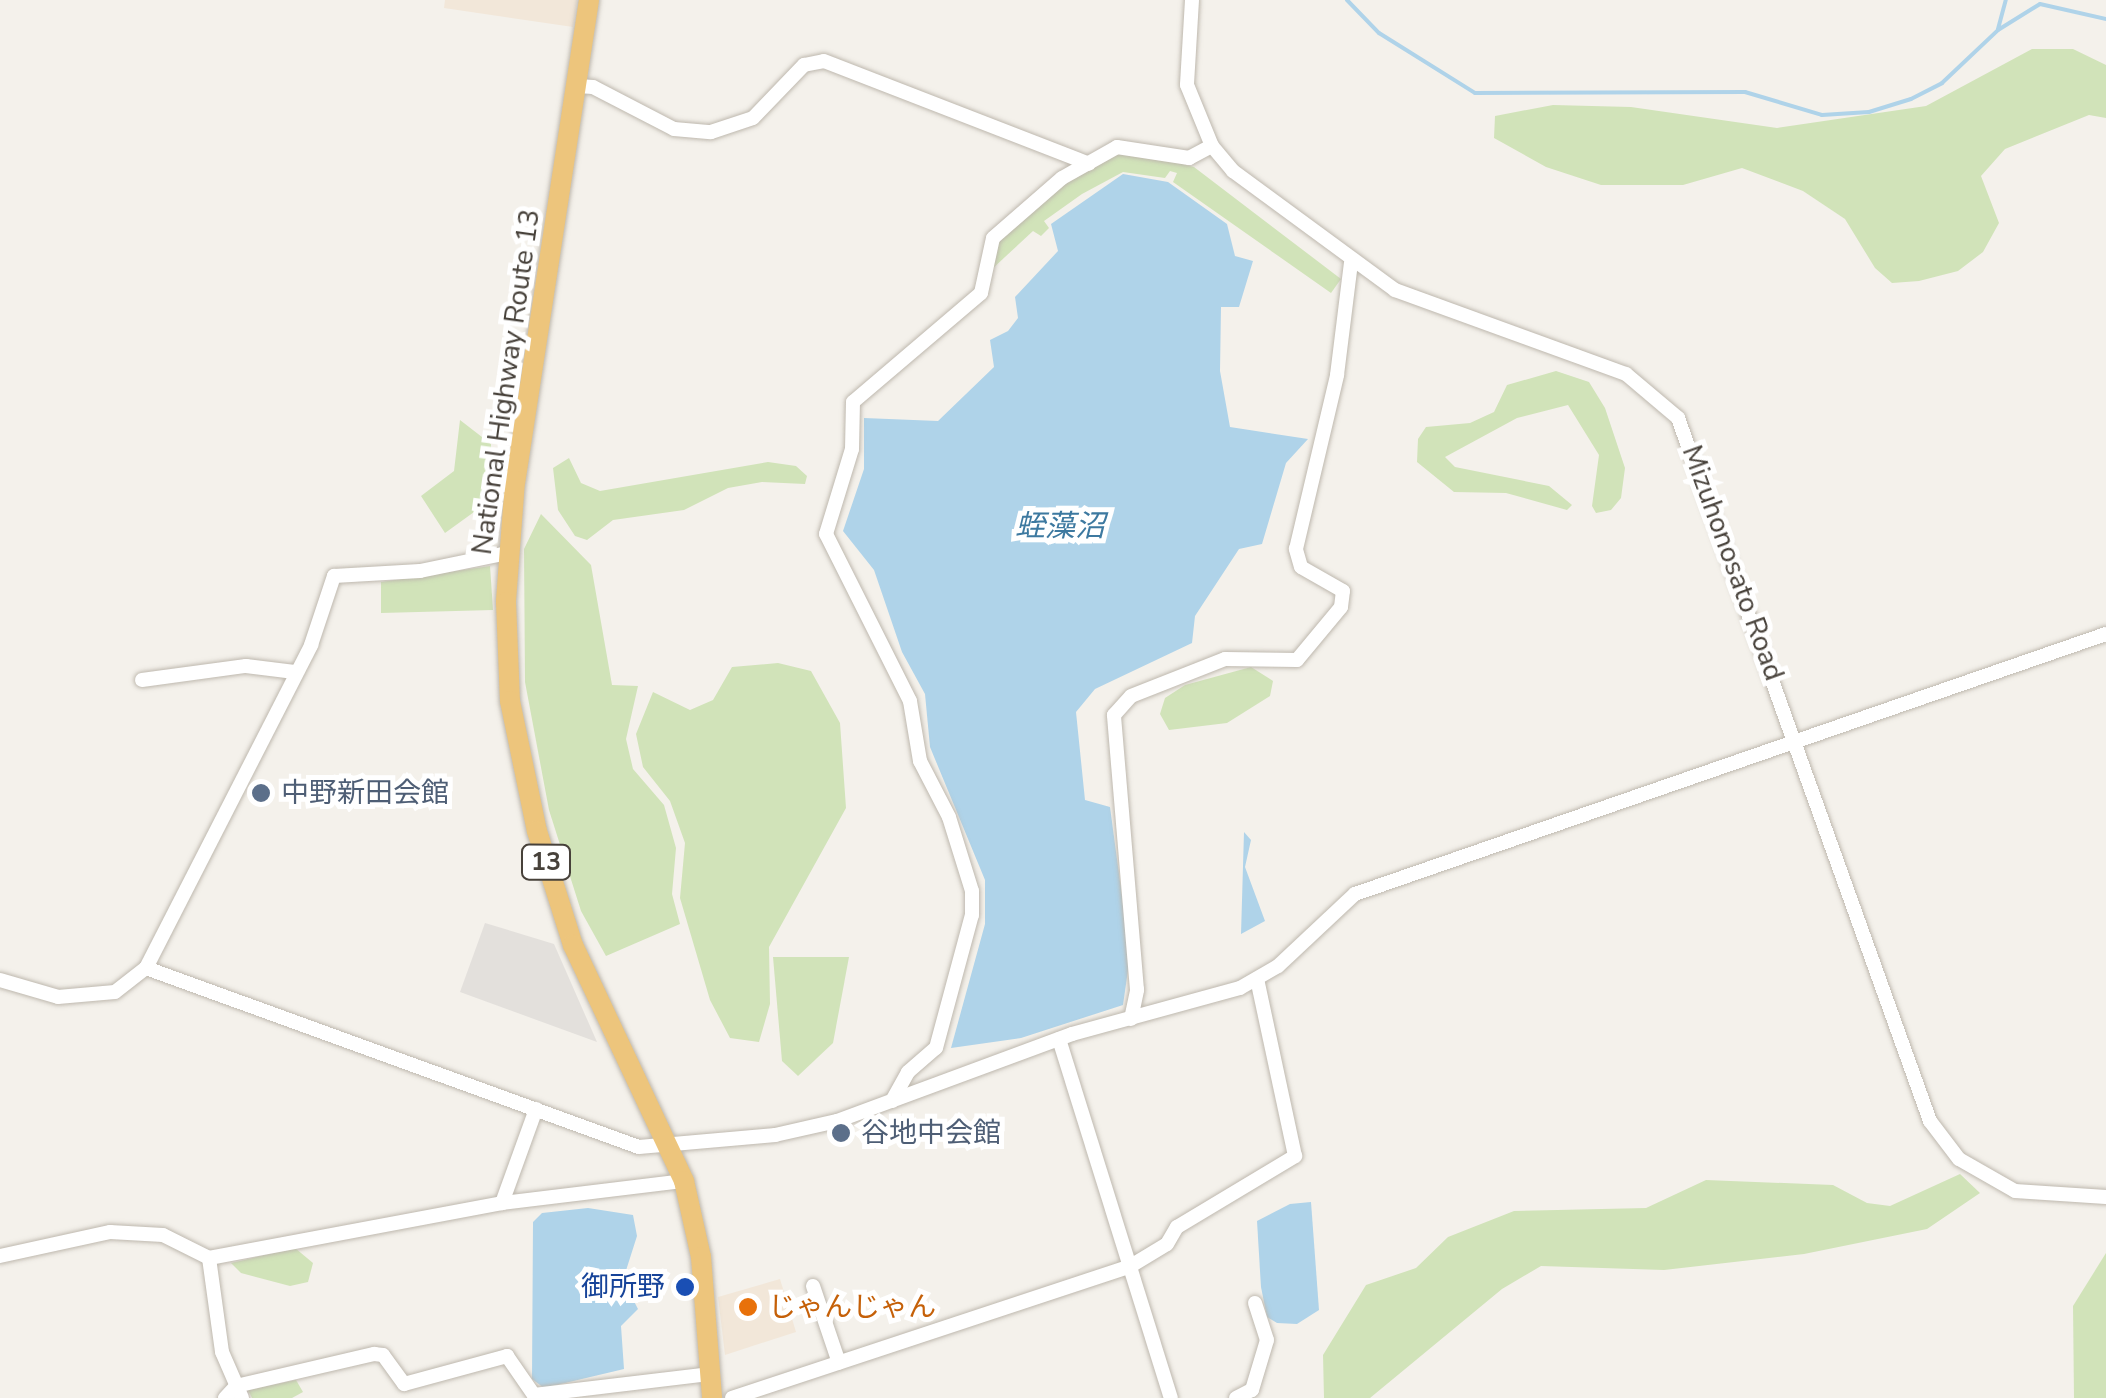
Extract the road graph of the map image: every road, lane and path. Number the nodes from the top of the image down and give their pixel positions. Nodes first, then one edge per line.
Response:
1 (589, 0) edge
2 (1192, 0) edge
3 (578, 86) junction
4 (1212, 146) junction
5 (1088, 164) junction
6 (1351, 263) junction
7 (508, 553) junction
8 (2106, 634) edge
9 (295, 672) junction
10 (142, 680) dead end
11 (1796, 741) junction
12 (146, 968) junction
13 (1257, 979) junction
14 (0, 980) edge
15 (1131, 1019) junction
16 (1060, 1039) junction
17 (892, 1101) junction
18 (536, 1109) junction
19 (672, 1148) junction
20 (684, 1181) junction
21 (2106, 1197) edge
22 (502, 1203) junction
23 (0, 1256) edge
24 (209, 1258) junction
25 (1129, 1267) junction
26 (814, 1286) dead end
27 (1254, 1303) dead end
28 (839, 1363) junction
29 (710, 1374) junction
30 (239, 1392) edge
31 (224, 1398) edge
32 (712, 1398) edge
33 (732, 1398) edge
34 (1171, 1398) edge
35 (1236, 1398) edge

1 - 3 highway, National Highway Route 13 / 13
2 - 4 street, Mizuhonosato Road
3 - 5 street
3 - 7 highway, National Highway Route 13 / 13
4 - 5 street
4 - 6 street, Mizuhonosato Road
5 - 17 street
6 - 11 street, Mizuhonosato Road
6 - 15 street
7 - 9 street
7 - 19 highway, National Highway Route 13 / 13
8 - 11 street
9 - 10 street
9 - 12 street
11 - 13 street
11 - 21 street, Mizuhonosato Road
12 - 14 street
12 - 18 street
13 - 15 street
13 - 25 street
15 - 16 street
16 - 17 street
16 - 25 street
17 - 19 street
18 - 19 street
18 - 22 street
19 - 20 highway, National Highway Route 13 / 13
20 - 22 street
20 - 29 highway, National Highway Route 13 / 13
22 - 24 street
23 - 24 street
24 - 30 street
25 - 28 street
25 - 34 street
26 - 28 street
27 - 35 street
28 - 33 street
29 - 30 street
29 - 32 highway, National Highway Route 13 / 13
30 - 31 street

